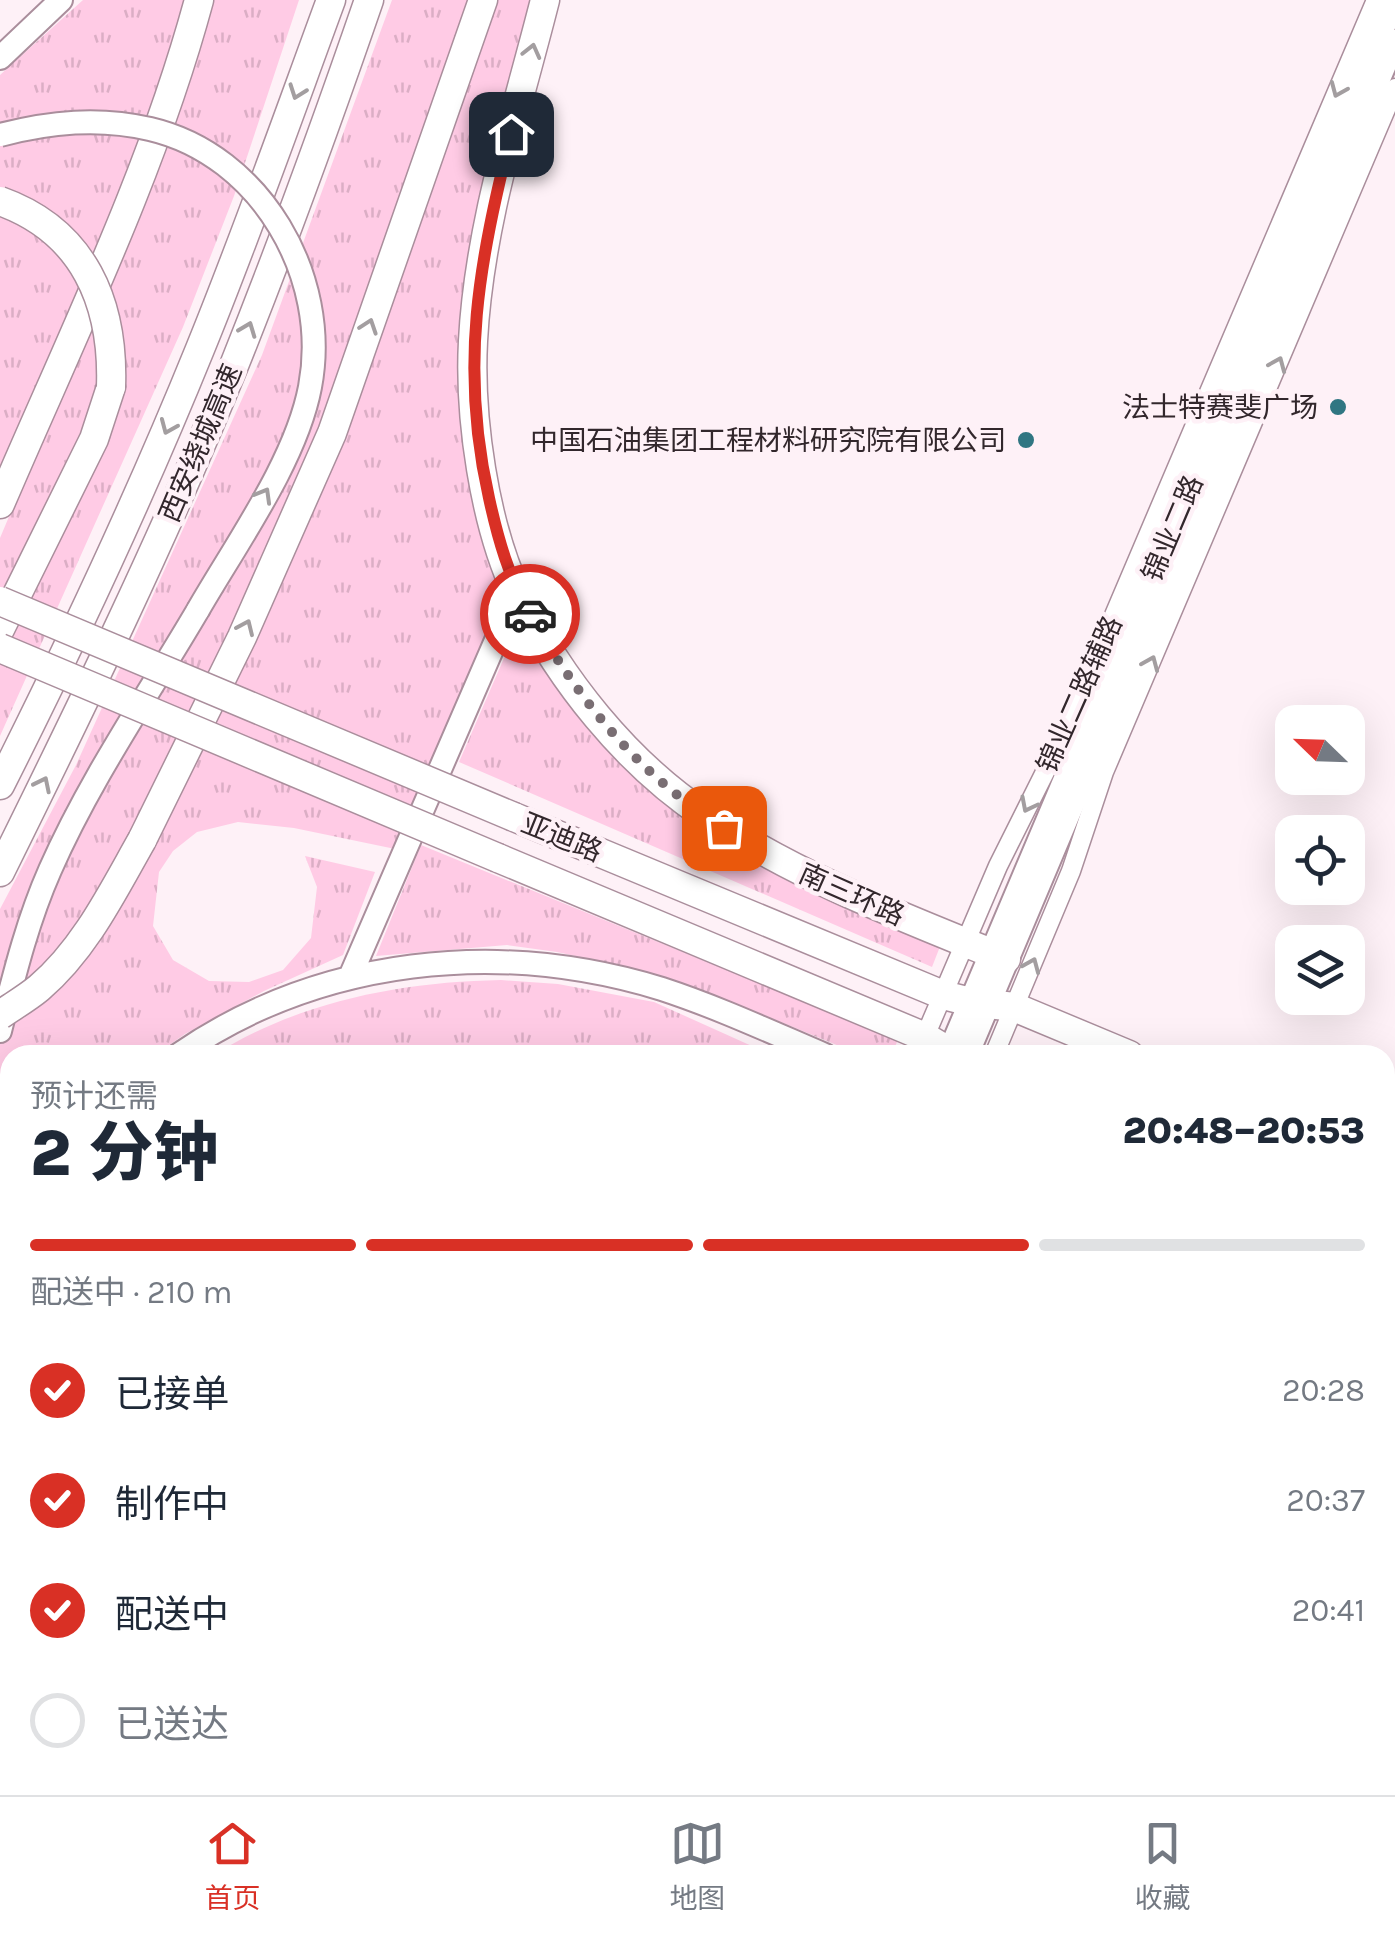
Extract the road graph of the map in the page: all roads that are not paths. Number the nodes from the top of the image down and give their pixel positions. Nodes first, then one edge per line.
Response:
1 (61, 0) edge
2 (199, 0) edge
3 (331, 0) edge
4 (369, 0) edge
5 (483, 0) edge
6 (545, 0) edge
7 (1376, 0) edge
8 (1395, 0) edge
9 (1395, 41) edge
10 (0, 58) edge
11 (1395, 88) edge
12 (0, 135) edge
13 (0, 201) edge
14 (0, 504) edge
15 (517, 592) junction
16 (3, 609) edge
17 (0, 648) edge
18 (0, 784) edge
19 (0, 872) edge
20 (988, 952) junction
21 (350, 977) junction
22 (942, 995) junction
23 (991, 1004) junction
24 (0, 1015) edge
25 (0, 1031) edge
26 (195, 1045) edge
27 (801, 1045) edge
28 (919, 1045) edge
29 (921, 1045) edge
30 (961, 1045) edge
31 (993, 1045) edge
32 (1103, 1045) edge

1 - 10 main road
2 - 14 highway
3 -> 18 highway, 西安绕城高速
19 -> 4 highway, 西安绕城高速
24 -> 5 highway, bridge
15 -> 6 highway, 南三环路
7 -> 20 street, 锦业二路辅路
8 - 20 main road, 锦业二路
9 - 20 main road, 锦业二路
23 -> 11 street, 锦业二路辅路
25 -> 12 main road, bridge
13 - 16 highway, bridge
15 - 20 highway, 南三环路
15 - 21 main road
16 - 22 highway, 亚迪路, bridge
17 - 28 highway, 亚迪路, bridge
20 - 22 street, 锦业二路辅路
20 - 23 main road, 锦业二路
21 - 26 main road
21 - 27 main road
22 - 23 highway, 亚迪路
22 - 29 street, 锦业二路辅路
23 - 30 main road, 锦业二路
23 - 31 street, 锦业二路辅路
23 - 32 highway, 亚迪路

